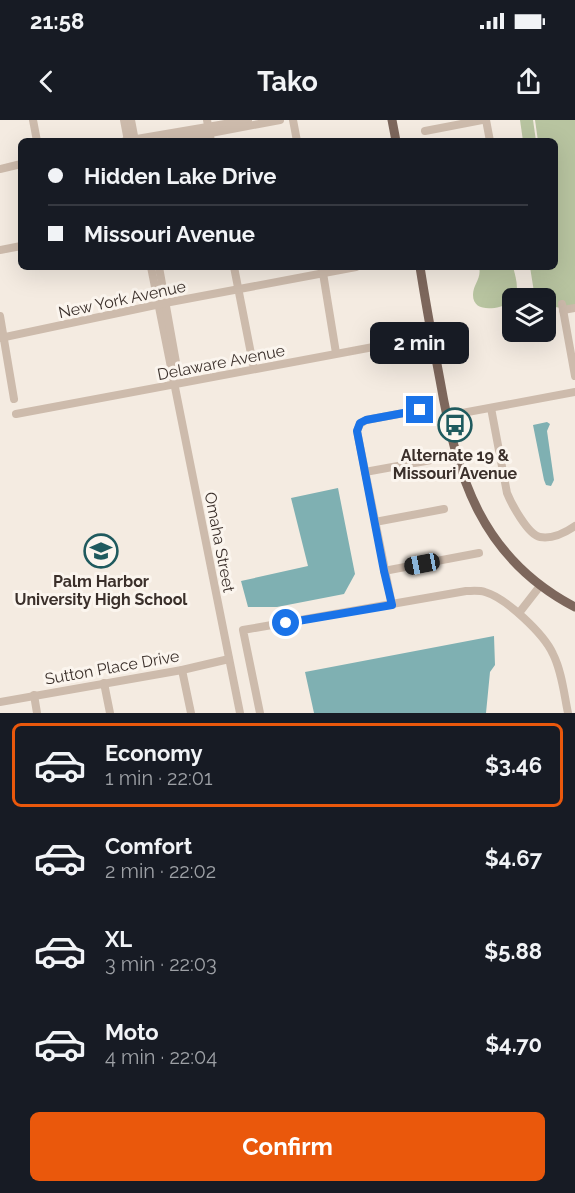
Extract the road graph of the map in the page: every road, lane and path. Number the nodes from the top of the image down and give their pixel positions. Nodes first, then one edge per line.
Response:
1 (33, 120) edge
2 (124, 120) edge
3 (131, 120) edge
4 (248, 120) edge
5 (280, 120) edge
6 (293, 120) edge
7 (392, 120) edge
8 (484, 120) edge
9 (451, 123) edge
10 (209, 131) edge
11 (425, 131) dead end
12 (36, 138) edge
13 (129, 138) edge
14 (130, 138) edge
15 (154, 138) edge
16 (181, 138) edge
17 (296, 138) edge
18 (395, 138) edge
19 (489, 138) edge
20 (18, 165) edge
21 (0, 169) edge
22 (18, 247) edge
23 (0, 250) edge
24 (152, 270) edge
25 (159, 270) edge
26 (235, 270) edge
27 (322, 270) edge
28 (421, 270) edge
29 (239, 289) junction
30 (162, 304) junction
31 (575, 308) edge
32 (0, 316) edge
33 (432, 336) junction
34 (2, 338) edge
35 (336, 353) junction
36 (254, 369) junction
37 (575, 376) edge
38 (175, 381) junction
39 (575, 392) edge
40 (14, 399) dead end
41 (491, 408) junction
42 (420, 410) dead end
43 (16, 414) dead end
44 (446, 416) junction
45 (431, 460) dead end
46 (365, 472) junction
47 (444, 509) dead end
48 (375, 522) junction
49 (575, 526) edge
50 (480, 553) dead end
51 (384, 571) junction
52 (540, 586) junction
53 (392, 605) junction
54 (575, 607) edge
55 (519, 614) junction
56 (229, 659) junction
57 (182, 670) junction
58 (104, 683) junction
59 (34, 695) junction
60 (0, 702) edge
61 (38, 713) edge
62 (110, 713) edge
63 (191, 713) edge
64 (240, 713) edge
65 (260, 713) edge
66 (568, 713) edge

1 - 12 street
2 - 13 street
3 - 14 street
4 - 10 street
5 - 10 street
6 - 17 street
7 - 18 main road
8 - 9 street
8 - 19 street
9 - 11 street
10 - 15 street
10 - 16 street
20 - 21 street
22 - 23 street
24 - 30 street, Omaha Street
25 - 30 street, Omaha Street
26 - 29 street
27 - 29 street, New York Avenue
27 - 35 street
28 - 33 main road
29 - 30 street, New York Avenue
29 - 36 street
30 - 34 street, New York Avenue
30 - 38 street, Omaha Street
31 - 37 street
32 - 34 street
33 - 35 street, Delaware Avenue
33 - 44 main road
34 - 40 street
35 - 36 street, Delaware Avenue
36 - 38 street, Delaware Avenue
38 - 43 street, Delaware Avenue
38 - 56 street, Omaha Street
39 - 41 street
41 - 44 street
41 - 49 street
42 - 46 street
44 - 52 main road
45 - 46 street
46 - 48 street
47 - 48 street
48 - 51 street
50 - 51 street
51 - 53 street
52 - 54 main road
52 - 55 street
53 - 55 street
53 - 65 street
55 - 66 street
56 - 57 street, Sutton Place Drive
56 - 64 street, Omaha Street
57 - 58 street, Sutton Place Drive
57 - 63 street
58 - 59 street, Sutton Place Drive
58 - 62 street
59 - 60 street, Sutton Place Drive
59 - 61 street

